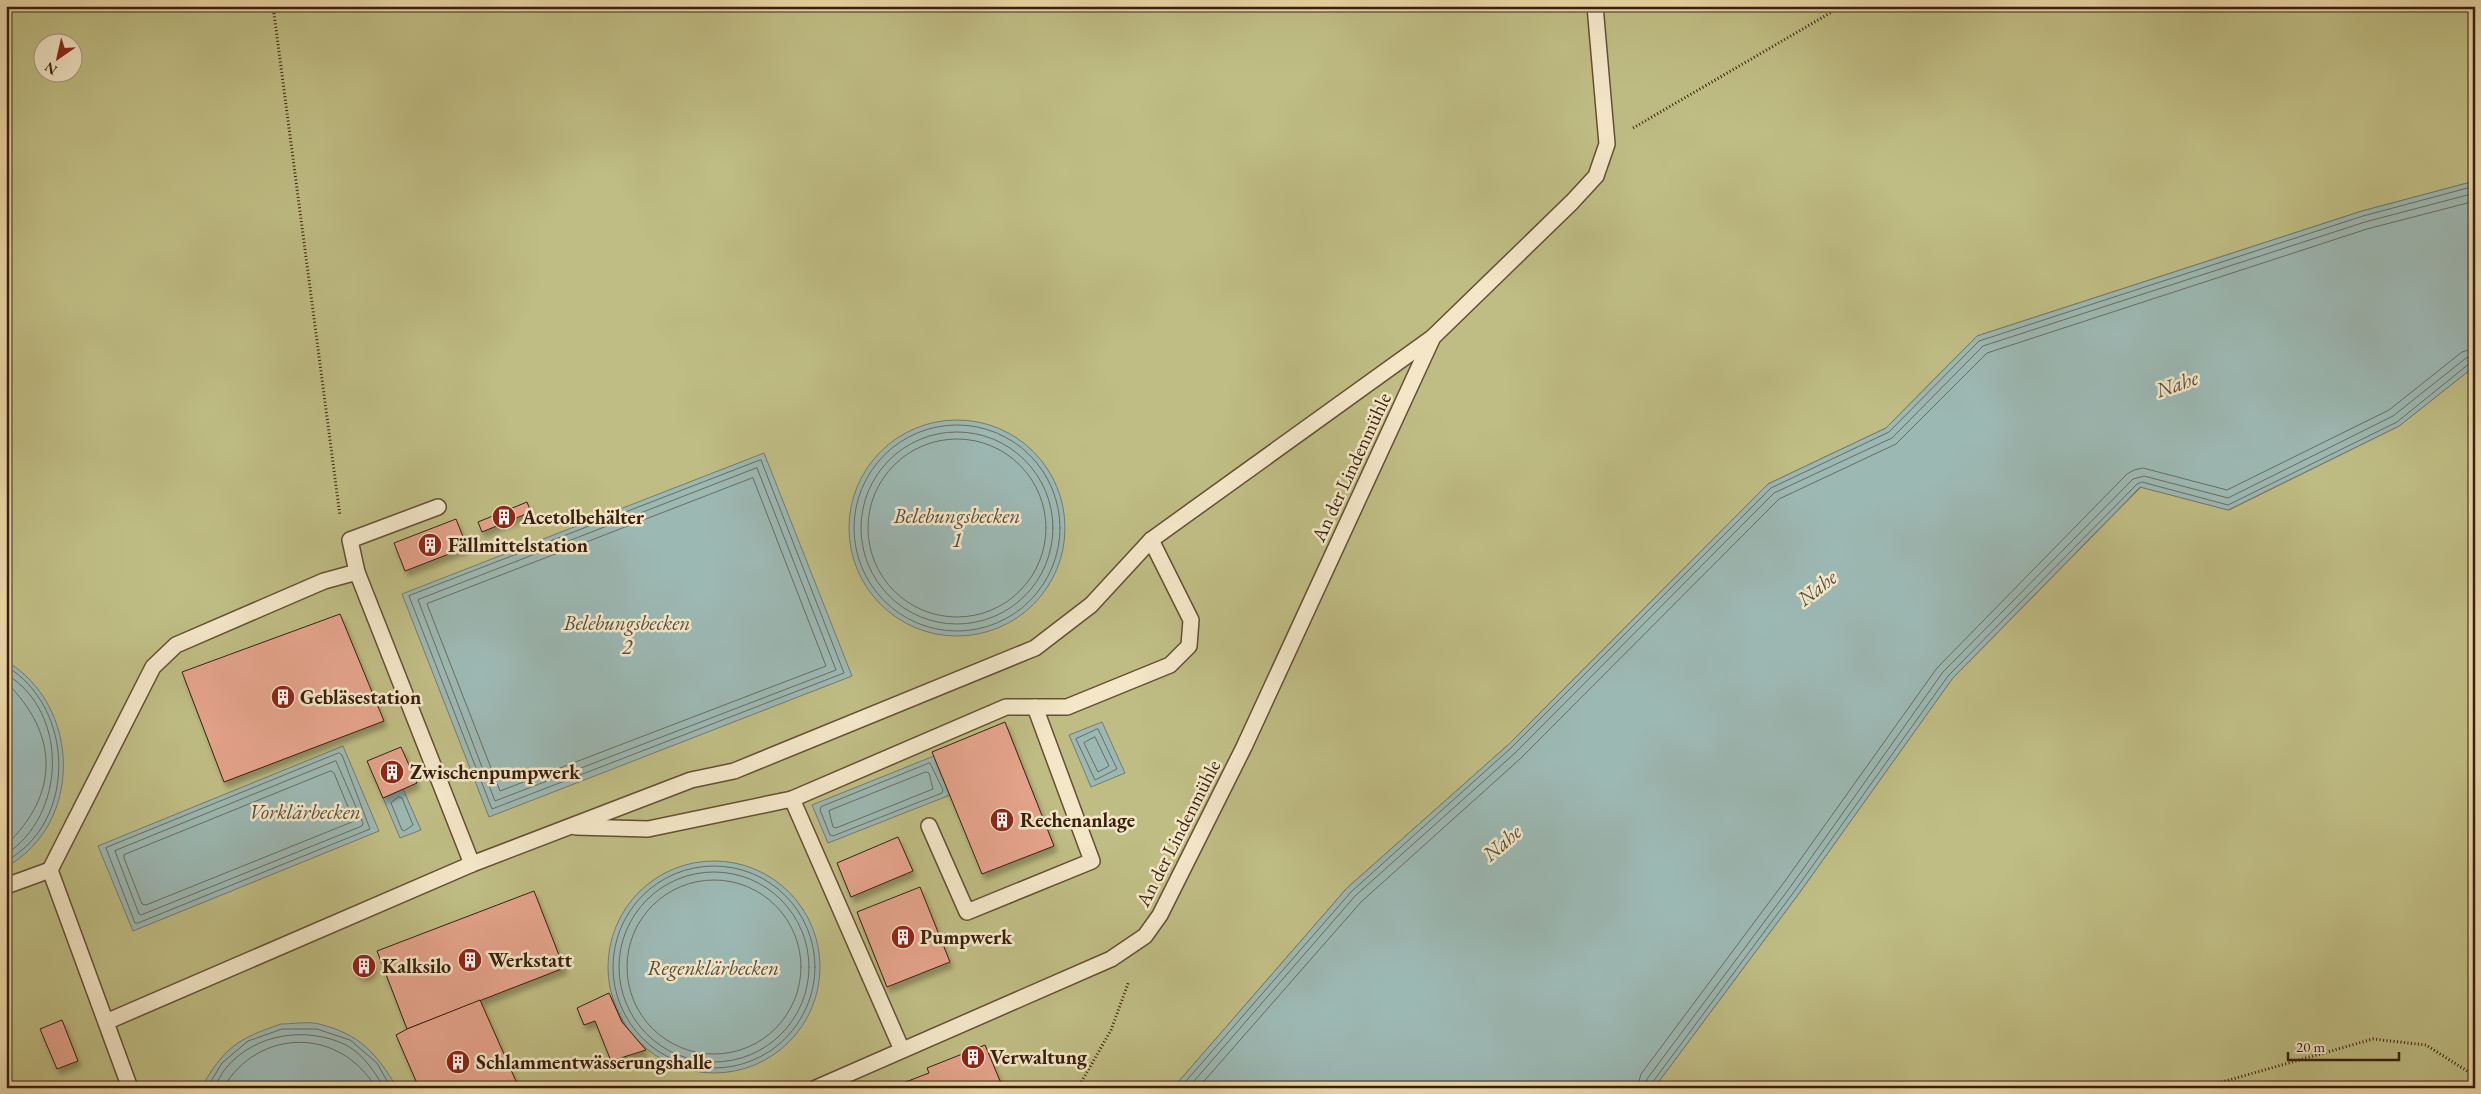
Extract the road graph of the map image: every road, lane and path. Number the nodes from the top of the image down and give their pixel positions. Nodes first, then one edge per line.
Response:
1 (273, 6) edge
2 (1595, 6) edge
3 (1842, 6) edge
4 (1607, 144) junction
5 (1433, 337) junction
6 (438, 507) dead end
7 (339, 515) dead end
8 (1151, 540) junction
9 (357, 572) junction
10 (1035, 707) junction
11 (792, 799) junction
12 (570, 826) junction
13 (929, 826) dead end
14 (472, 864) junction
15 (50, 870) junction
16 (6, 886) edge
17 (1130, 979) dead end
18 (106, 1022) junction
19 (902, 1050) junction
20 (2475, 1076) edge
21 (130, 1088) edge
22 (816, 1088) edge
23 (1078, 1088) edge
24 (2201, 1088) edge

1 - 7 path
2 - 4 lane, An der Lindenmühle
3 - 4 path
4 - 5 lane, An der Lindenmühle
5 - 8 lane
5 - 19 lane, An der Lindenmühle
6 - 9 lane
8 - 10 lane
8 - 12 lane
9 - 14 lane
9 - 15 lane
10 - 11 lane
10 - 13 lane
11 - 12 lane
11 - 19 lane
12 - 14 lane
14 - 18 lane
15 - 16 lane
15 - 18 lane
17 - 23 path
18 - 21 lane
19 - 22 lane, An der Lindenmühle
20 - 24 path

